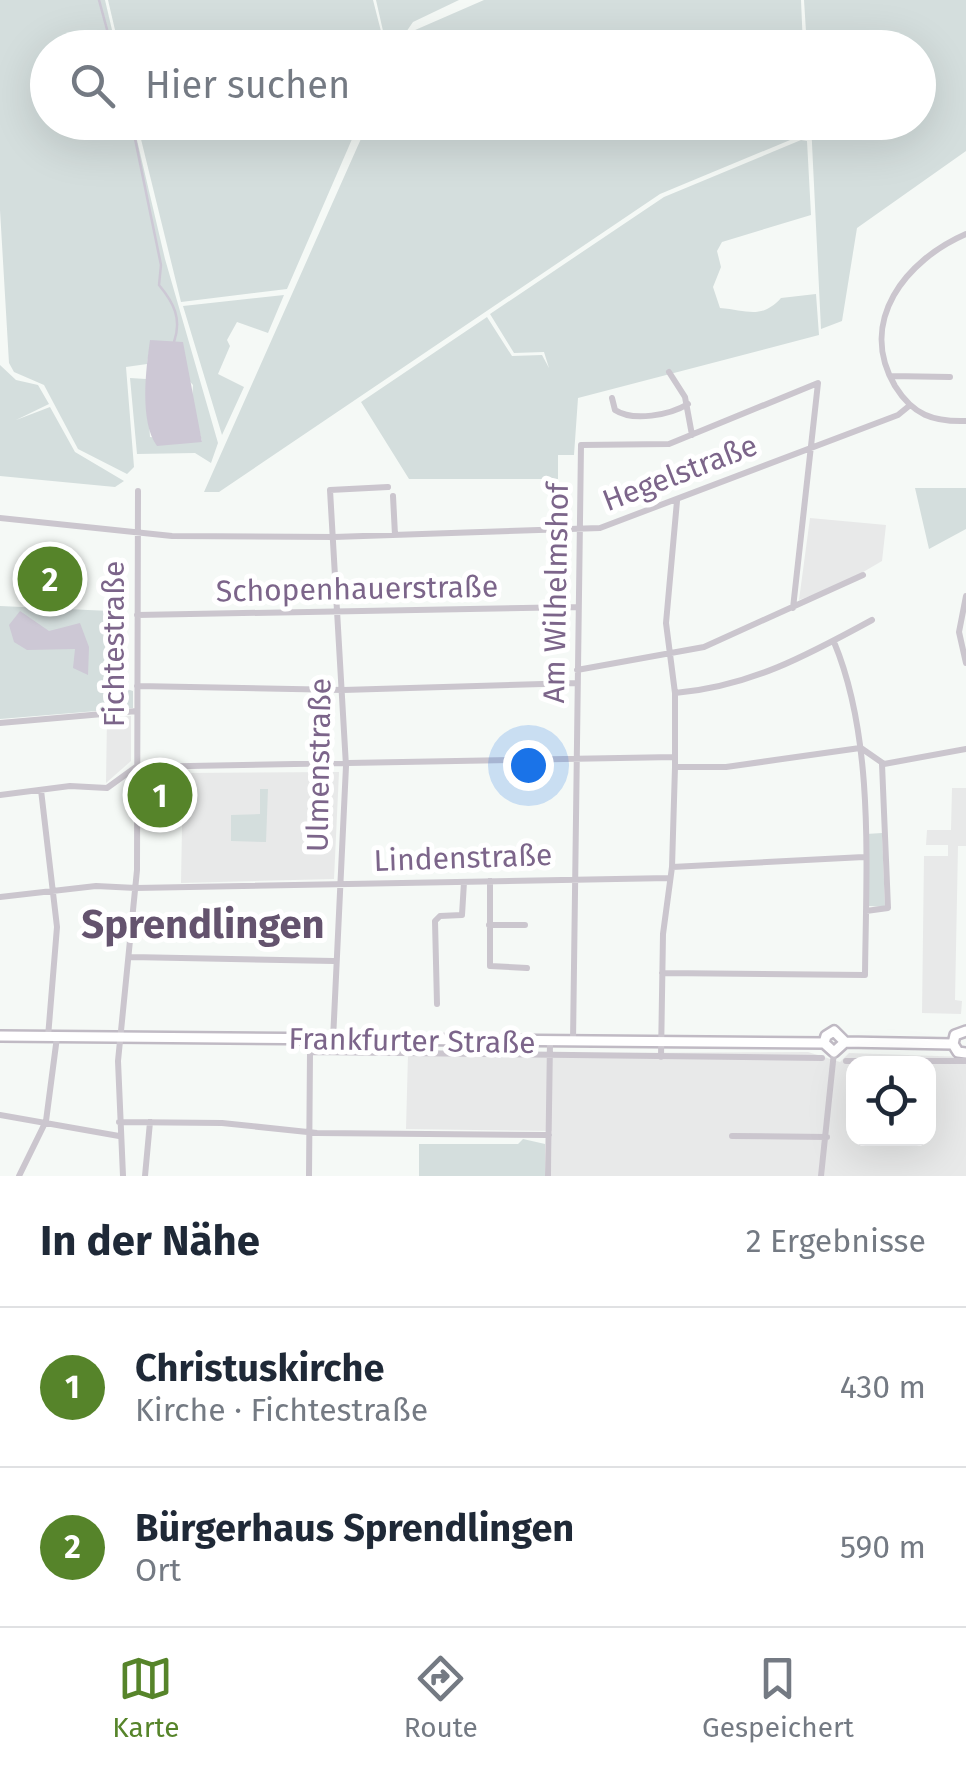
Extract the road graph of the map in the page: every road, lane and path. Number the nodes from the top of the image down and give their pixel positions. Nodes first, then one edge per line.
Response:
1 (966, 234) edge
2 (669, 372) dead end
3 (890, 376) junction
4 (950, 377) dead end
5 (612, 398) dead end
6 (688, 404) junction
7 (909, 406) junction
8 (966, 422) edge
9 (692, 435) junction
10 (810, 447) junction
11 (388, 487) dead end
12 (138, 491) dead end
13 (394, 496) dead end
14 (677, 501) junction
15 (0, 518) edge
16 (578, 530) junction
17 (138, 531) junction
18 (395, 535) junction
19 (334, 537) junction
20 (863, 575) dead end
21 (966, 596) edge
22 (578, 606) junction
23 (793, 608) junction
24 (340, 612) junction
25 (137, 615) junction
26 (872, 620) dead end
27 (834, 642) junction
28 (671, 655) junction
29 (966, 664) edge
30 (577, 670) junction
31 (577, 684) junction
32 (136, 686) junction
33 (343, 690) junction
34 (675, 693) junction
35 (137, 711) junction
36 (0, 723) edge
37 (860, 748) junction
38 (966, 749) edge
39 (577, 756) junction
40 (674, 757) junction
41 (882, 764) junction
42 (346, 766) junction
43 (136, 767) junction
44 (675, 767) junction
45 (41, 790) junction
46 (0, 795) edge
47 (864, 857) junction
48 (672, 867) junction
49 (574, 878) junction
50 (670, 878) junction
51 (490, 881) junction
52 (464, 882) junction
53 (339, 884) junction
54 (136, 888) junction
55 (54, 891) junction
56 (0, 897) edge
57 (866, 911) junction
58 (490, 925) junction
59 (525, 925) dead end
60 (131, 957) junction
61 (334, 961) junction
62 (527, 968) dead end
63 (662, 973) junction
64 (437, 1004) dead end
65 (966, 1032) edge
66 (0, 1036) edge
67 (122, 1036) junction
68 (53, 1037) junction
69 (333, 1040) junction
70 (550, 1042) junction
71 (573, 1042) junction
72 (846, 1042) junction
73 (824, 1043) junction
74 (661, 1044) junction
75 (952, 1044) junction
76 (834, 1052) junction
77 (966, 1053) edge
78 (550, 1056) junction
79 (660, 1057) junction
80 (822, 1058) dead end
81 (936, 1061) edge
82 (966, 1061) edge
83 (0, 1115) edge
84 (118, 1122) junction
85 (150, 1122) junction
86 (45, 1124) junction
87 (309, 1131) junction
88 (549, 1135) junction
89 (119, 1136) junction
90 (732, 1136) dead end
91 (827, 1137) junction
92 (19, 1176) edge
93 (122, 1176) edge
94 (145, 1176) edge
95 (309, 1176) edge
96 (548, 1176) edge
97 (820, 1176) edge

1 - 3 street
2 - 6 street
3 - 4 street
3 - 7 street
5 - 6 street
6 - 9 street
7 - 8 street
7 - 10 street, Hegelstraße
9 - 10 street
9 - 16 street, Am Wilhelmshof
10 - 14 street, Hegelstraße
10 - 23 street
11 - 19 street, Ulmenstraße
12 - 17 street, Fichtestraße
13 - 18 street
14 - 16 street, Hegelstraße
14 - 28 street
15 - 17 street, Hegelstraße
16 - 18 street, Hegelstraße
16 - 22 street, Am Wilhelmshof
17 - 19 street, Hegelstraße
17 - 25 street, Fichtestraße
18 - 19 street, Hegelstraße
19 - 24 street, Ulmenstraße
20 - 23 street
21 - 29 street
22 - 24 street, Schopenhauerstraße
22 - 30 street, Am Wilhelmshof
23 - 28 street
24 - 25 street, Schopenhauerstraße
24 - 33 street, Ulmenstraße
25 - 32 street, Fichtestraße
26 - 27 street
27 - 34 street
27 - 37 street
28 - 30 street
28 - 34 street
30 - 31 street, Am Wilhelmshof
31 - 33 street
31 - 39 street, Am Wilhelmshof
32 - 33 street
32 - 35 street, Fichtestraße
33 - 42 street, Ulmenstraße
34 - 40 street
35 - 36 street
35 - 43 street, Fichtestraße
37 - 41 street
37 - 44 street
37 - 47 street
38 - 41 street
39 - 40 street
39 - 42 street
39 - 49 street, Am Wilhelmshof
40 - 44 street
41 - 57 street
42 - 43 street
42 - 53 street, Ulmenstraße
43 - 45 street
43 - 54 street, Fichtestraße
44 - 48 street
45 - 46 street
45 - 55 street
47 - 48 street
47 - 57 street
48 - 50 street
49 - 50 street, Lindenstraße
49 - 51 street, Lindenstraße
49 - 71 street, Am Wilhelmshof
50 - 63 street
51 - 52 street, Lindenstraße
51 - 58 street
52 - 53 street, Lindenstraße
52 - 64 street
53 - 54 street, Lindenstraße
53 - 61 street, Ulmenstraße
54 - 55 street, Lindenstraße
54 - 60 street, Fichtestraße
55 - 56 street, Lindenstraße
55 - 68 street
57 - 63 street
58 - 59 street
58 - 62 street
60 - 61 street
60 - 67 street, Fichtestraße
61 - 69 street, Ulmenstraße
63 - 74 street
65 - 75 street
66 - 68 street, Frankfurter Straße
67 - 68 street, Frankfurter Straße
67 - 69 street, Frankfurter Straße
67 - 84 street, Fichtestraße
68 - 86 street
69 - 70 street, Frankfurter Straße
70 - 71 street, Frankfurter Straße
70 - 78 street
71 - 74 street, Frankfurter Straße
72 - 73 street
72 - 75 street
72 - 76 street
73 - 74 street, Frankfurter Straße
73 - 76 street
74 - 79 street
75 - 77 street
76 - 91 street
78 - 79 street, Frankfurter Straße
78 - 87 street, Frankfurter Straße
78 - 88 street
79 - 80 street, Frankfurter Straße
81 - 82 street
83 - 86 street
84 - 85 street
84 - 89 street, Fichtestraße
85 - 87 street
85 - 94 street
86 - 89 street
86 - 92 street
87 - 88 street
87 - 95 street
88 - 96 street
89 - 93 street, Fichtestraße
90 - 91 street
91 - 97 street

